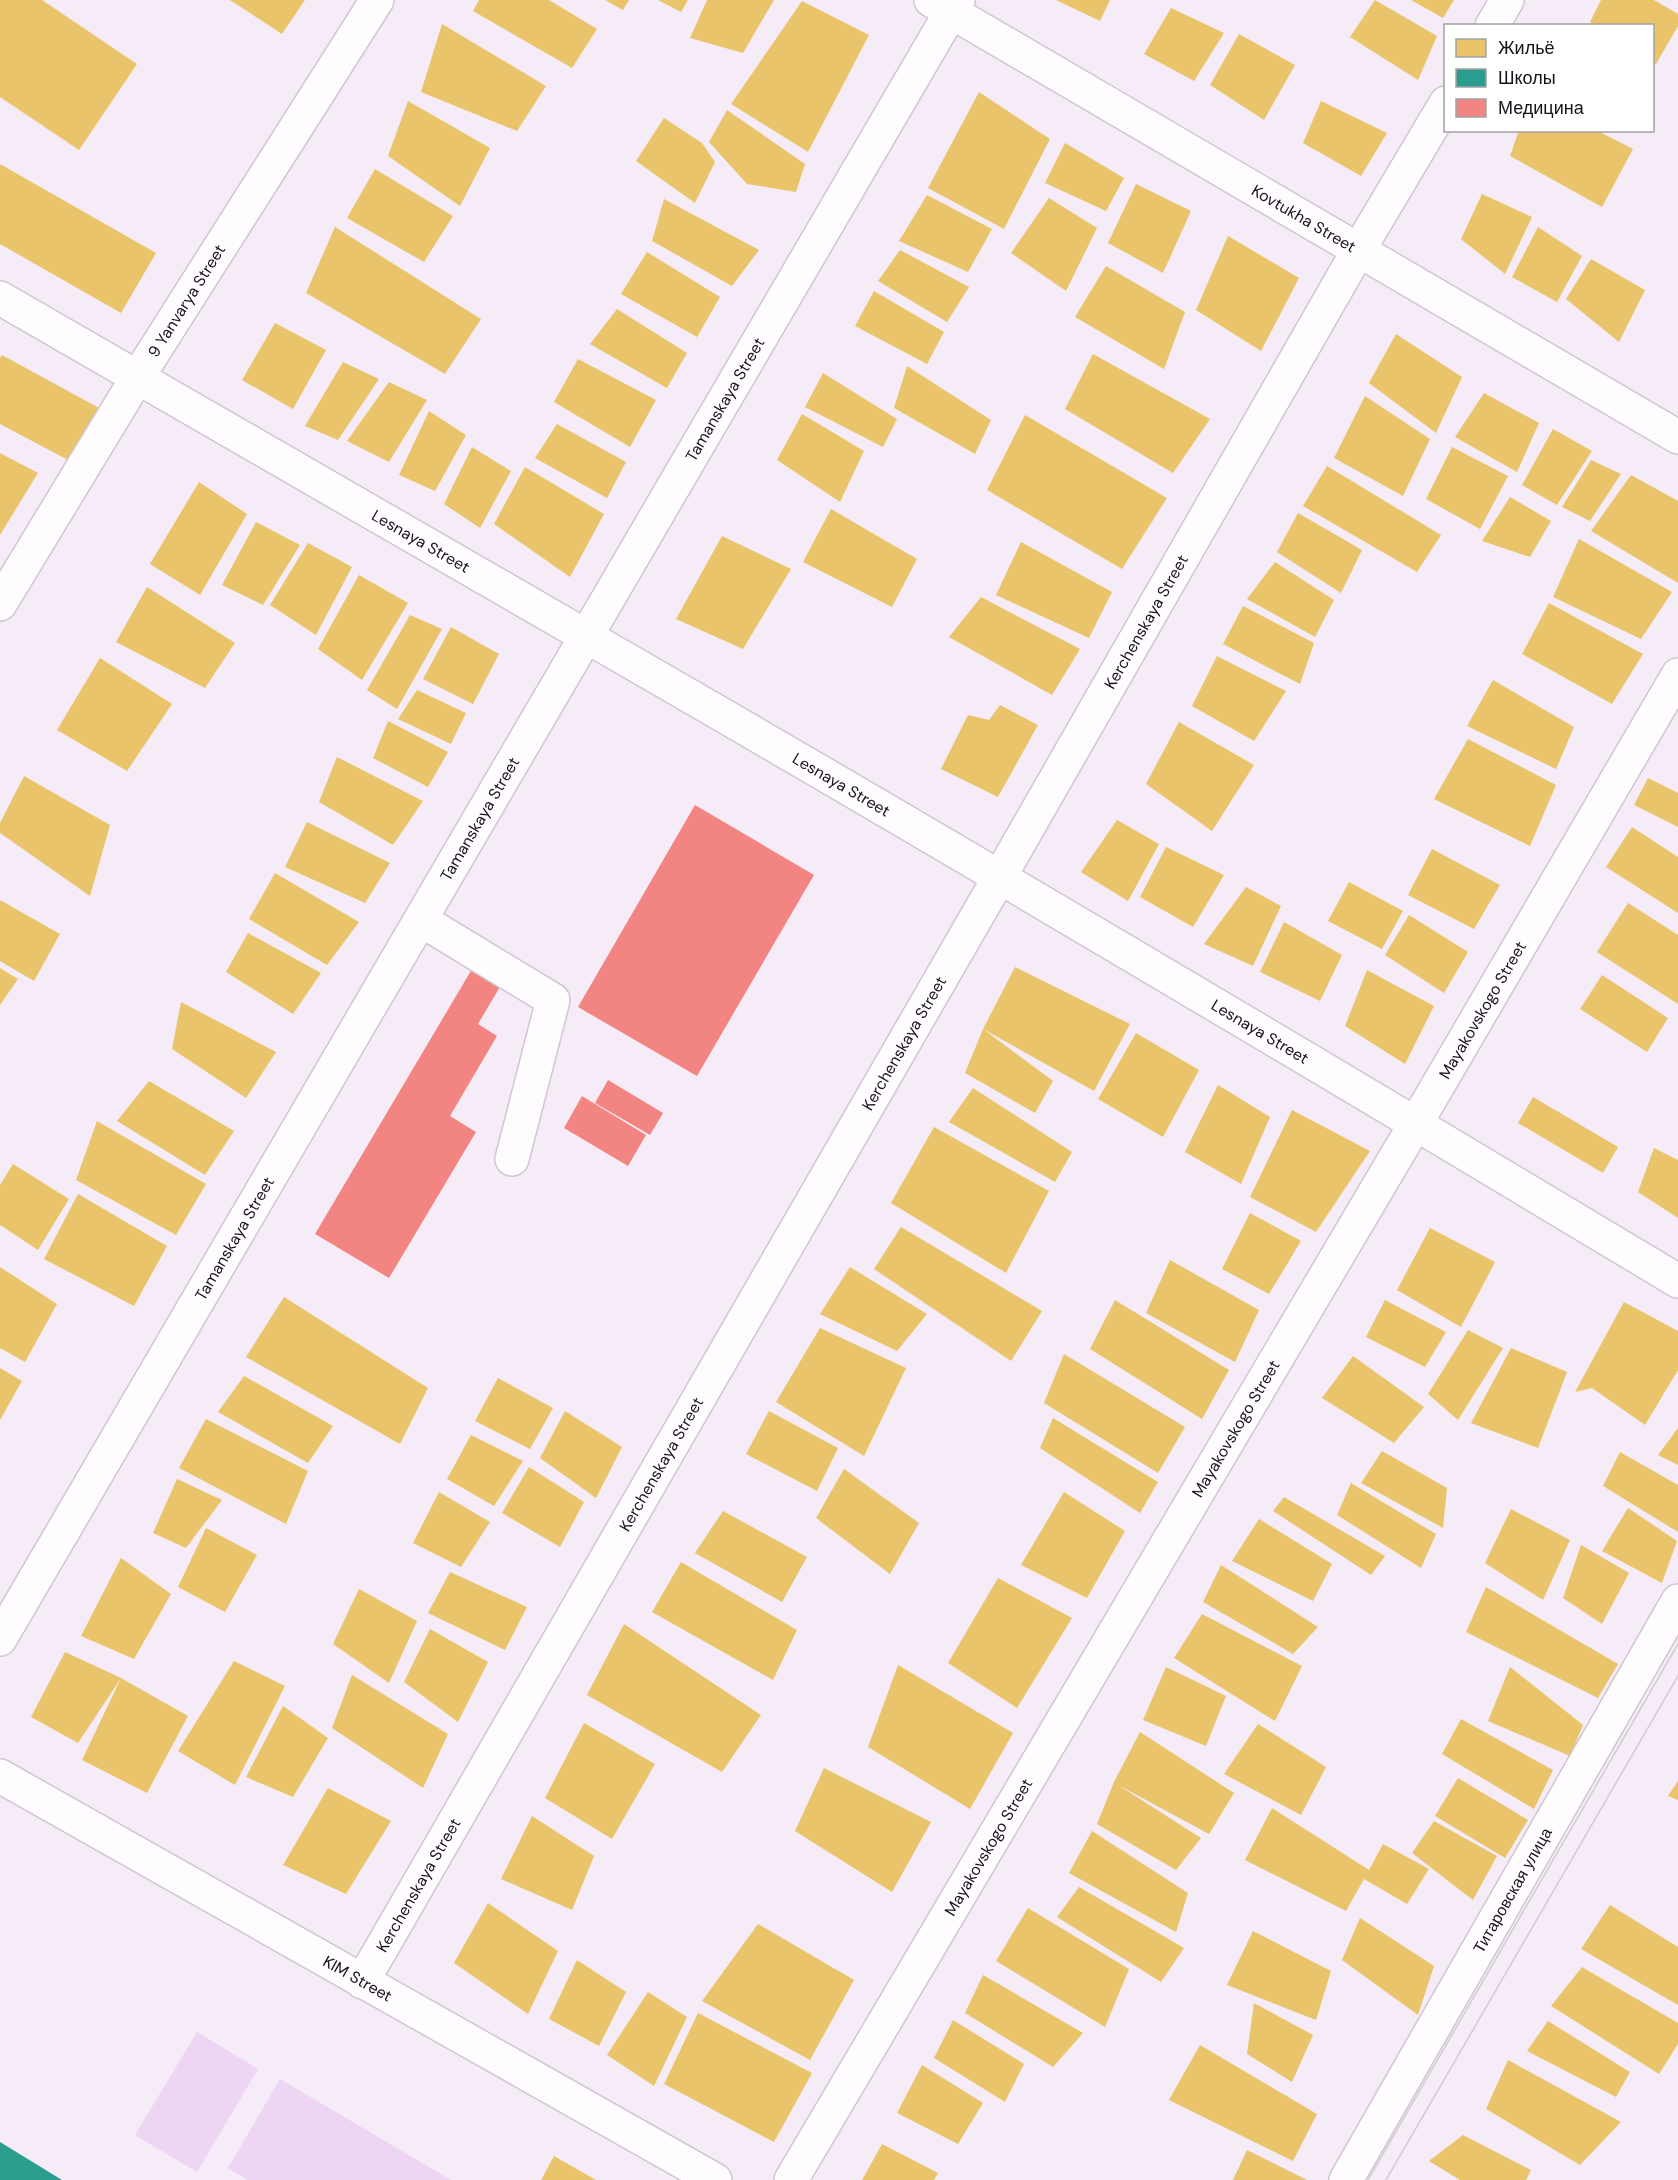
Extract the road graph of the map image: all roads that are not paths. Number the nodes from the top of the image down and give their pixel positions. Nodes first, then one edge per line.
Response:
1 (377, 0) edge
2 (1507, 0) edge
3 (947, 4) edge
4 (1493, 24) edge
5 (1444, 106) edge
6 (1358, 251) junction
7 (0, 298) edge
8 (137, 378) junction
9 (1678, 437) edge
10 (0, 604) edge
11 (587, 636) junction
12 (1678, 675) edge
13 (999, 878) junction
14 (421, 920) junction
15 (1416, 1124) junction
16 (512, 1159) dead end
17 (1678, 1281) edge
18 (1678, 1601) edge
19 (0, 1639) edge
20 (0, 1776) edge
21 (362, 1982) junction
22 (715, 2180) edge
23 (791, 2180) edge
24 (1346, 2180) edge

1 - 8 street, 9 Yanvarya Street
2 - 4 street
3 - 6 street, Kovtukha Street
3 - 11 street, Tamanskaya Street
5 - 6 street, Kerchenskaya Street
6 - 9 street, Kovtukha Street
6 - 13 street, Kerchenskaya Street
7 - 8 street, Lesnaya Street
8 - 10 street, 9 Yanvarya Street
8 - 11 street, Lesnaya Street
11 - 13 street, Lesnaya Street
11 - 14 street, Tamanskaya Street
12 - 15 street, Mayakovskogo Street
13 - 15 street, Lesnaya Street
13 - 21 street, Kerchenskaya Street
14 - 16 street
14 - 19 street, Tamanskaya Street
15 - 17 street, Lesnaya Street
15 - 23 street, Mayakovskogo Street
18 - 24 street, Титаровская улица
20 - 21 street, KIM Street
21 - 22 street, KIM Street

